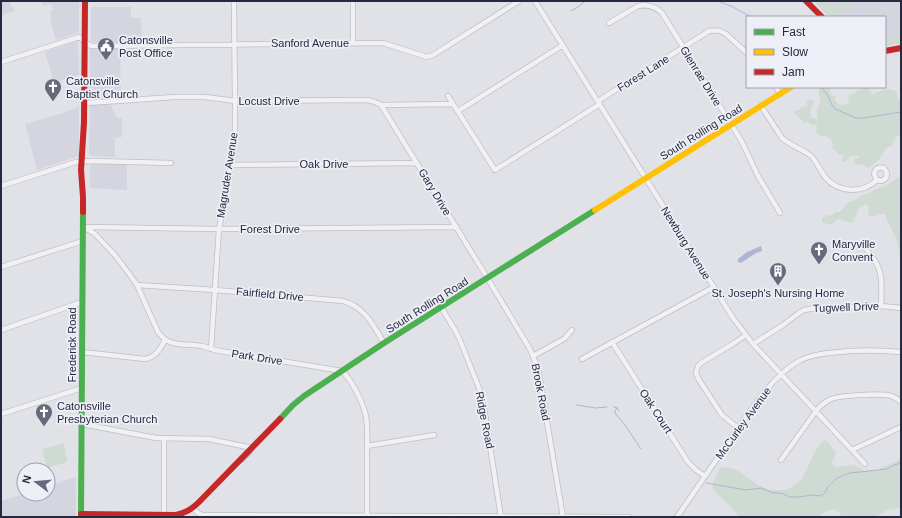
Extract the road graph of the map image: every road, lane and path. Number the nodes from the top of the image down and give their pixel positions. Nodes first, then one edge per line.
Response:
1 (84, 1) edge
2 (234, 1) edge
3 (353, 1) edge
4 (519, 1) edge
5 (535, 1) edge
6 (806, 1) edge
7 (821, 16) edge
8 (609, 23) dead end
9 (84, 40) junction
10 (353, 43) junction
11 (234, 44) junction
12 (563, 45) junction
13 (683, 47) junction
14 (901, 48) edge
15 (886, 51) edge
16 (746, 52) edge
17 (1, 62) edge
18 (777, 88) edge
19 (789, 88) edge
20 (780, 94) junction
21 (448, 96) dead end
22 (235, 101) junction
23 (599, 102) junction
24 (84, 103) junction
25 (381, 104) junction
26 (453, 104) junction
27 (761, 106) junction
28 (458, 111) junction
29 (731, 124) junction
30 (84, 161) junction
31 (171, 163) dead end
32 (417, 163) junction
33 (230, 165) junction
34 (646, 178) junction
35 (877, 180) dead end
36 (1, 186) edge
37 (780, 213) dead end
38 (83, 227) junction
39 (456, 228) junction
40 (219, 229) junction
41 (83, 241) junction
42 (866, 248) dead end
43 (1, 267) edge
44 (488, 279) junction
45 (137, 285) junction
46 (714, 287) junction
47 (215, 290) junction
48 (82, 302) junction
49 (881, 306) junction
50 (441, 307) junction
51 (901, 308) edge
52 (1, 330) edge
53 (572, 330) dead end
54 (746, 335) junction
55 (165, 340) junction
56 (612, 342) junction
57 (384, 343) junction
58 (754, 344) junction
59 (211, 349) junction
60 (82, 352) junction
61 (901, 352) edge
62 (533, 356) junction
63 (582, 359) dead end
64 (342, 371) junction
65 (782, 374) junction
66 (82, 388) junction
67 (901, 402) edge
68 (816, 411) junction
69 (1, 414) edge
70 (82, 424) junction
71 (901, 427) edge
72 (738, 428) junction
73 (434, 435) dead end
74 (164, 439) junction
75 (367, 446) junction
76 (252, 448) junction
77 (852, 450) junction
78 (781, 460) dead end
79 (865, 464) dead end
80 (705, 476) junction
81 (196, 513) edge
82 (164, 515) junction
83 (81, 516) edge
84 (366, 516) edge
85 (501, 517) edge
86 (563, 517) edge
87 (597, 517) edge
88 (629, 517) edge
89 (676, 517) edge

1 - 9 main road, Frederick Road
2 - 11 street, Magruder Avenue
3 - 10 street
4 - 10 street, Sanford Avenue
5 - 12 street, Newburg Avenue
6 - 7 main road
8 - 13 street, Glenrae Drive
9 - 11 street, Sanford Avenue
9 - 17 street
9 - 24 main road, Frederick Road
10 - 11 street, Sanford Avenue
11 - 22 street, Magruder Avenue
12 - 23 street, Newburg Avenue
12 - 28 street
13 - 16 street, Forest Lane
13 - 23 street, Forest Lane
13 - 29 street, Glenrae Drive
14 - 15 main road
18 - 20 street
19 - 20 main road, South Rolling Road
20 - 27 main road, South Rolling Road
21 - 26 street
22 - 24 street, Locust Drive
22 - 25 street, Locust Drive
22 - 33 street, Magruder Avenue
23 - 28 street, Forest Lane
23 - 34 street, Newburg Avenue
24 - 30 main road, Frederick Road
25 - 26 street, Locust Drive
25 - 32 street, Gary Drive
26 - 28 street
27 - 29 main road, South Rolling Road
27 - 35 street
29 - 34 main road, South Rolling Road
29 - 37 street, Glenrae Drive
30 - 31 street
30 - 36 street
30 - 38 main road, Frederick Road
32 - 33 street, Oak Drive
32 - 39 street, Gary Drive
33 - 40 street, Magruder Avenue
34 - 44 main road, South Rolling Road
34 - 46 street, Newburg Avenue
38 - 40 street, Forest Drive
38 - 41 main road, Frederick Road
38 - 45 street
39 - 40 street, Forest Drive
39 - 44 street, Gary Drive
40 - 47 street, Magruder Avenue
41 - 43 street
41 - 48 main road, Frederick Road
42 - 49 street
44 - 50 main road, South Rolling Road
44 - 62 street, Brook Road
45 - 47 street, Fairfield Drive
45 - 55 street
46 - 54 street, Newburg Avenue
46 - 56 street
47 - 57 street, Fairfield Drive
47 - 59 street, Magruder Avenue
48 - 52 street
48 - 60 main road, Frederick Road
49 - 51 street, Tugwell Drive
49 - 58 street, Tugwell Drive
50 - 57 main road, South Rolling Road
50 - 85 street, Ridge Road
53 - 62 street
54 - 58 street, Newburg Avenue
54 - 72 street
55 - 59 street, Park Drive
55 - 60 street
56 - 63 street
56 - 80 street, Oak Court
57 - 64 main road, South Rolling Road
58 - 65 street, Newburg Avenue
59 - 64 street, Park Drive
60 - 66 main road, Frederick Road
61 - 65 street, McCurley Avenue
62 - 86 street, Brook Road
64 - 75 street
64 - 76 main road, South Rolling Road
65 - 68 street, Newburg Avenue
65 - 72 street, McCurley Avenue
66 - 69 street
66 - 70 main road, Frederick Road
67 - 68 street
68 - 77 street, Newburg Avenue
68 - 78 street
70 - 74 street
70 - 83 main road, Frederick Road
71 - 77 street
72 - 80 street, McCurley Avenue
73 - 75 street
74 - 76 street
74 - 82 street
75 - 84 street
76 - 81 main road, South Rolling Road
77 - 79 street, Newburg Avenue
80 - 89 street, McCurley Avenue
81 - 82 main road, South Rolling Road
81 - 84 street
82 - 83 main road, South Rolling Road
84 - 85 street
85 - 86 street
86 - 87 street
87 - 88 street

